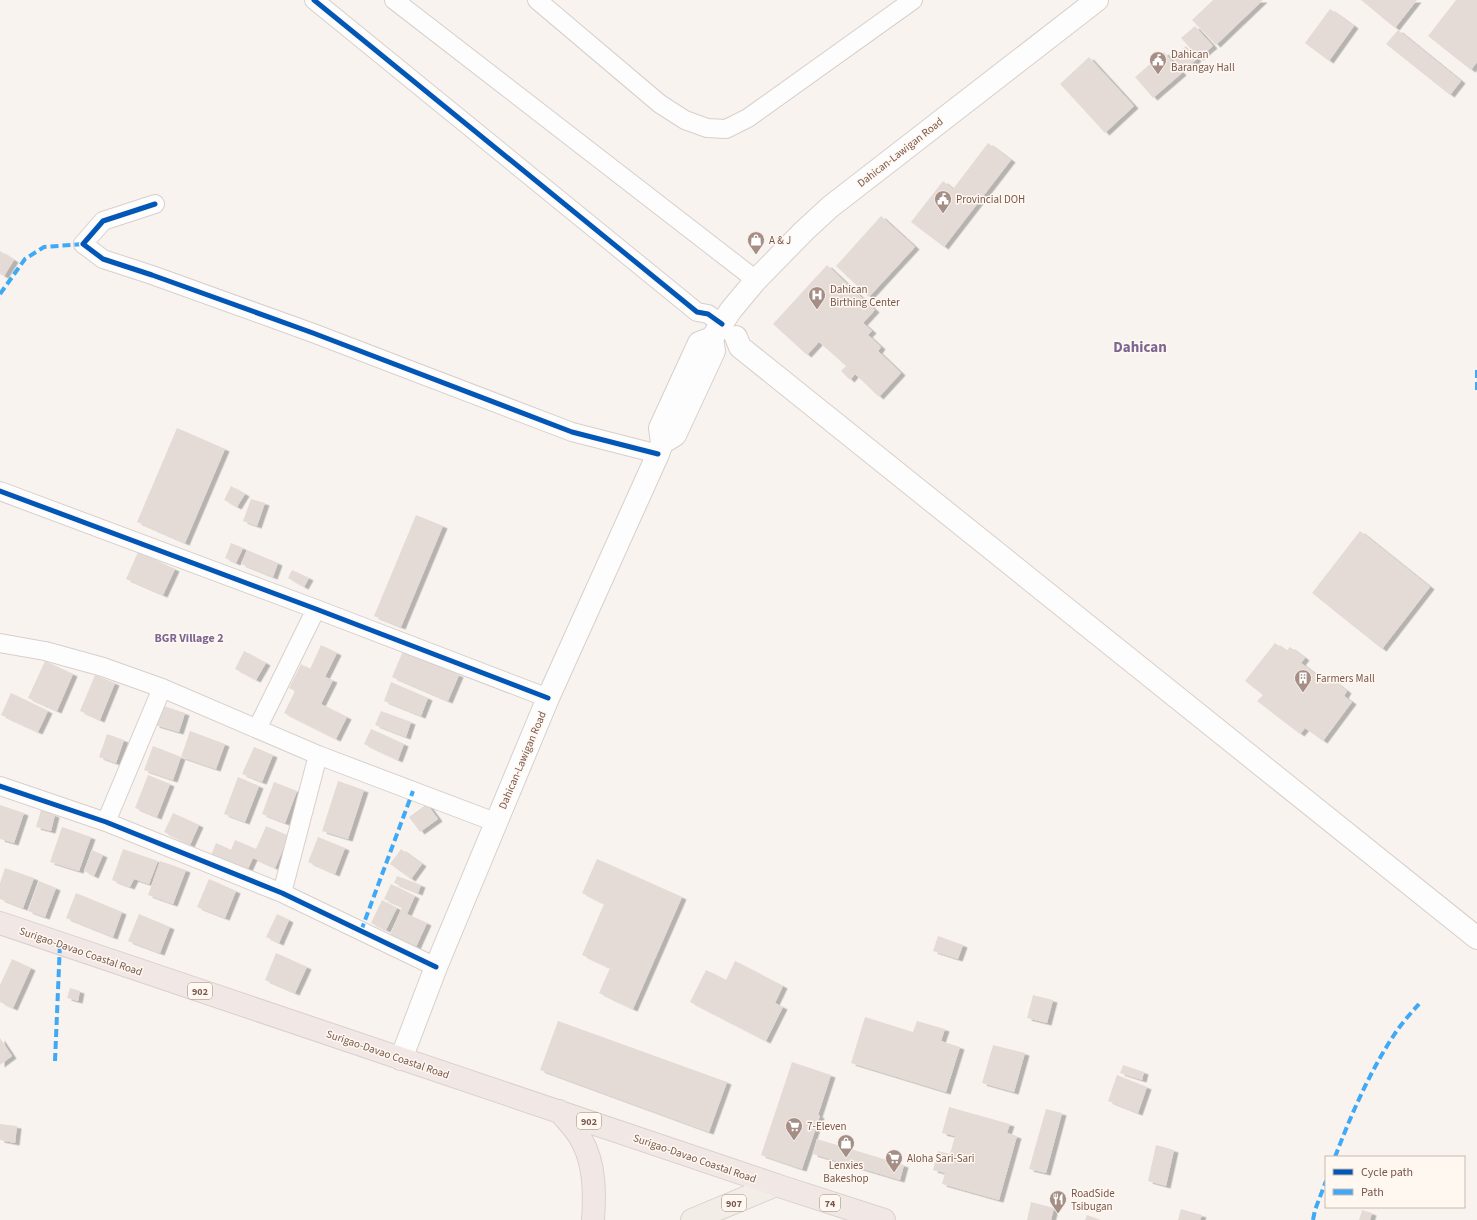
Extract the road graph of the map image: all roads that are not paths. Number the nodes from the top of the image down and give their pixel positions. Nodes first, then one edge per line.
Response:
1 (314, 0) edge
2 (330, 0) edge
3 (394, 0) edge
4 (537, 0) edge
5 (913, 0) edge
6 (1097, 0) edge
7 (155, 204) dead end
8 (756, 280) junction
9 (720, 328) junction
10 (660, 449) junction
11 (0, 491) edge
12 (316, 609) junction
13 (0, 642) edge
14 (162, 688) junction
15 (548, 698) junction
16 (257, 729) junction
17 (318, 755) junction
18 (0, 786) edge
19 (106, 822) junction
20 (495, 822) junction
21 (282, 893) junction
22 (0, 923) edge
23 (1477, 923) edge
24 (1477, 938) edge
25 (436, 967) junction
26 (401, 1059) junction
27 (559, 1111) junction
28 (776, 1185) junction
29 (592, 1220) edge
30 (692, 1220) edge
31 (884, 1220) edge

1 - 9 street
2 - 9 street
3 - 8 street
4 - 5 street
6 - 8 main road, Dahican-Lawigan Road
7 - 10 street
8 - 9 main road, Dahican-Lawigan Road
9 - 10 main road, Dahican-Lawigan Road
9 - 23 main road
9 - 24 main road
10 - 15 main road, Dahican-Lawigan Road
11 - 12 street
12 - 15 street
12 - 16 street
13 - 14 street
14 - 16 street
14 - 19 street
15 - 20 main road, Dahican-Lawigan Road
16 - 17 street
17 - 20 street
17 - 21 street
18 - 19 street
19 - 21 street
20 - 25 main road, Dahican-Lawigan Road
21 - 25 street
22 - 26 highway, Surigao-Davao Coastal Road / 902
25 - 26 main road, Dahican-Lawigan Road
26 - 27 highway, Surigao-Davao Coastal Road / 902
27 - 28 highway, Surigao-Davao Coastal Road / 902
27 - 29 highway
28 - 30 main road, 907
28 - 31 highway, 74

